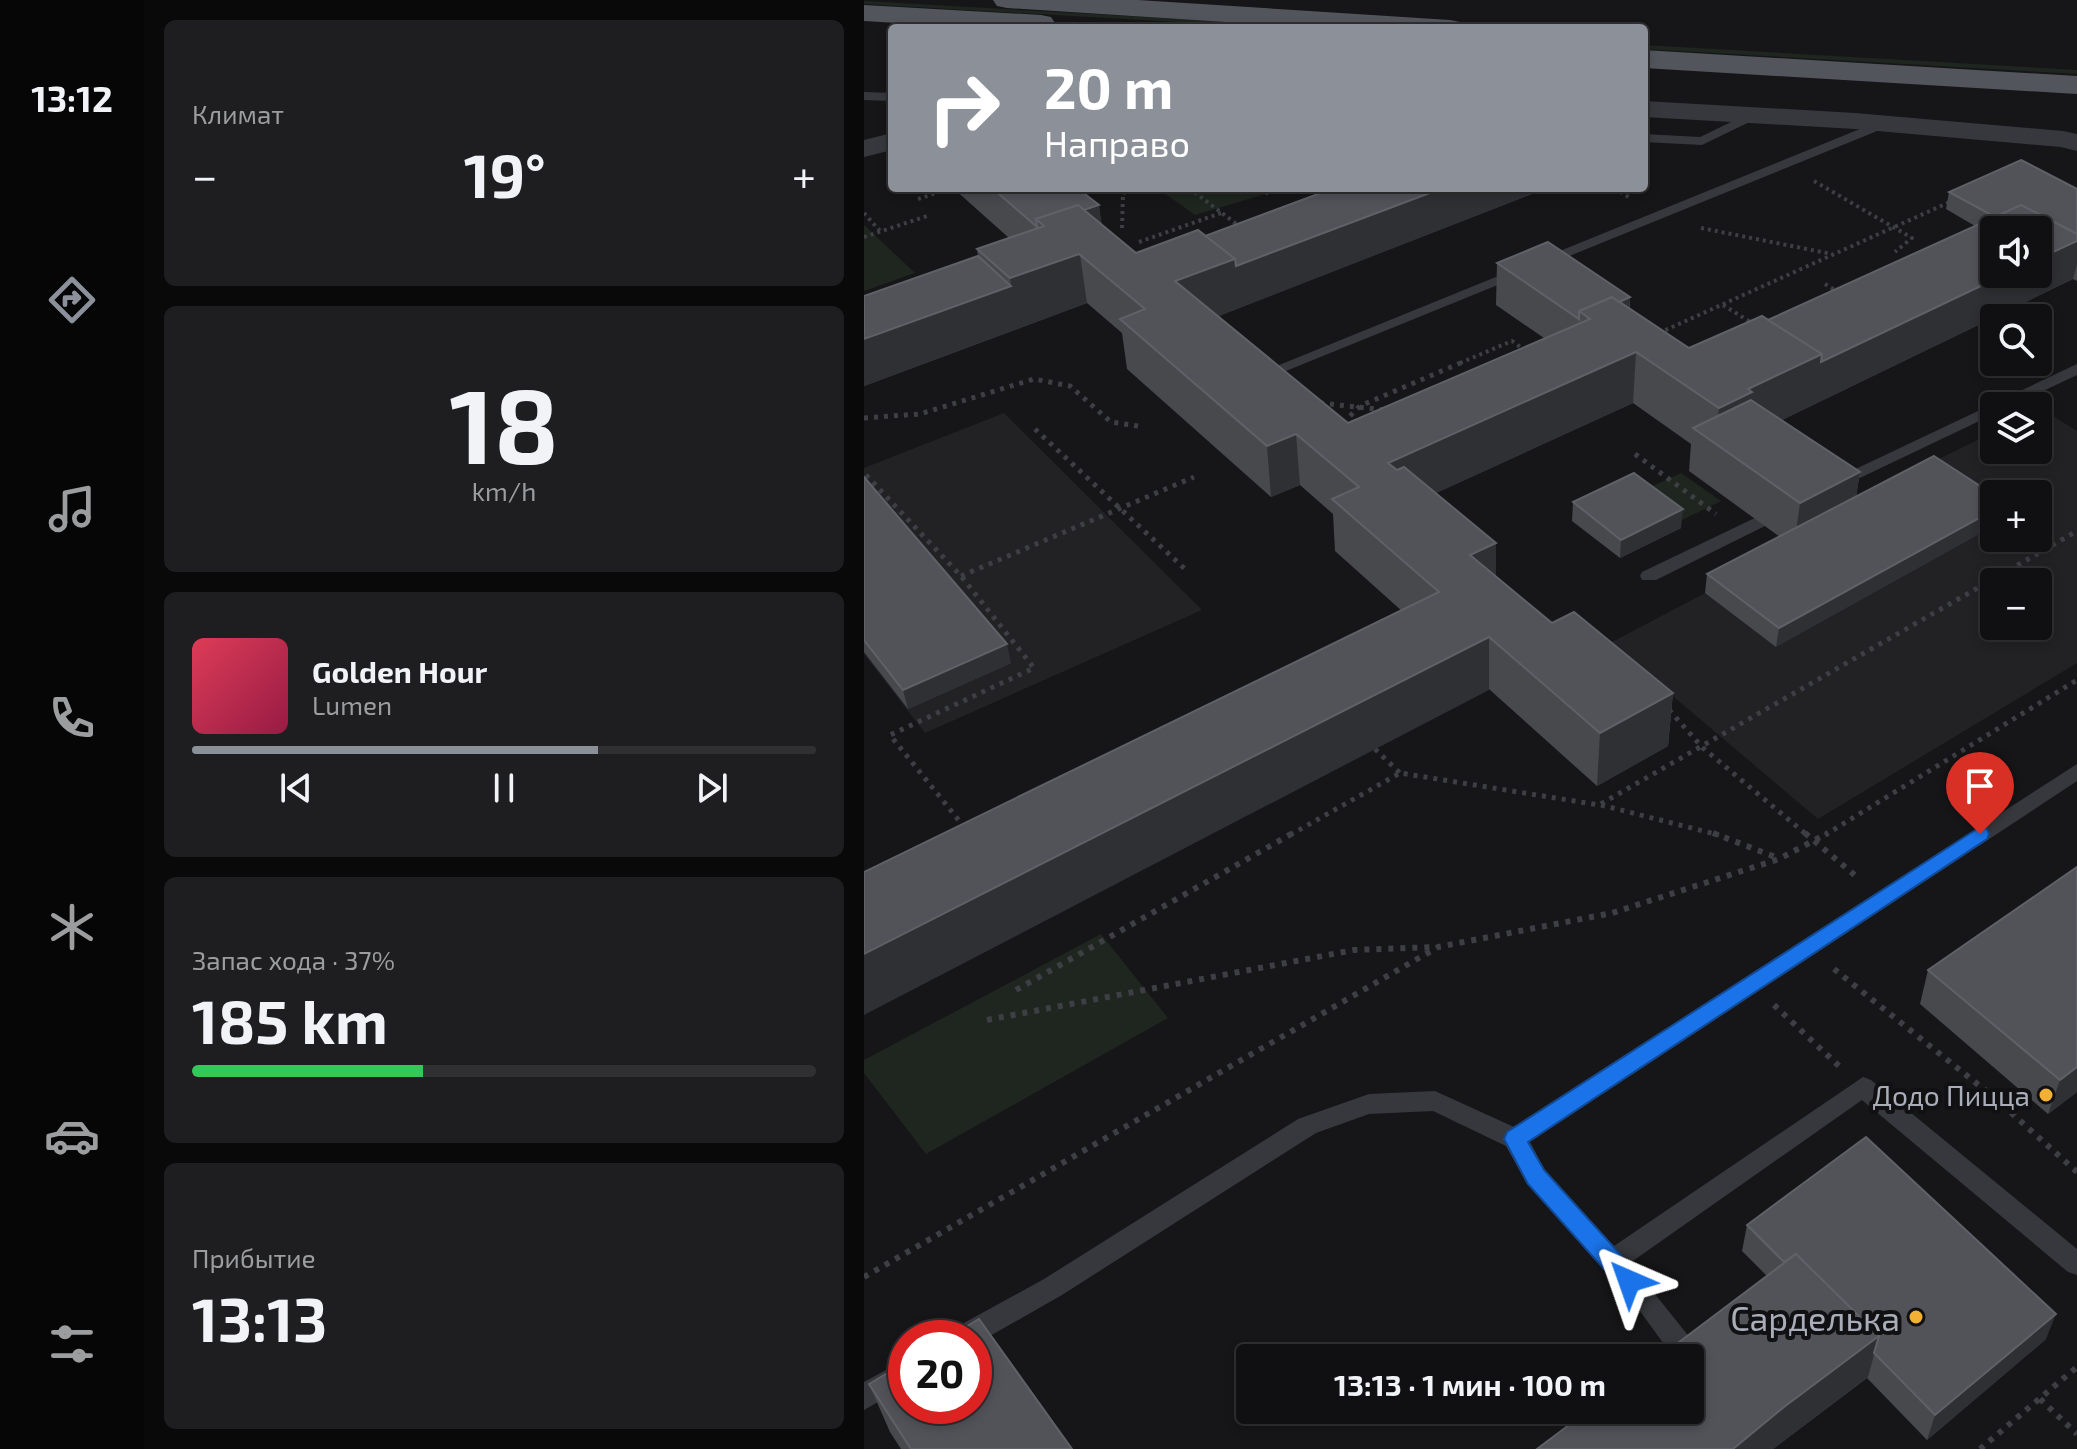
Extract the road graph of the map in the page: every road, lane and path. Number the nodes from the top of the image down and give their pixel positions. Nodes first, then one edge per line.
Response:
1 (1007, 0) edge
2 (864, 13) edge
3 (1059, 24) edge
4 (1387, 24) edge
5 (1648, 39) edge
6 (1648, 59) edge
7 (2077, 62) edge
8 (2077, 85) edge
9 (864, 96) edge
10 (888, 97) edge
11 (1648, 109) edge
12 (1757, 115) junction
13 (1882, 124) junction
14 (1648, 138) edge
15 (888, 142) edge
16 (2077, 143) edge
17 (864, 149) edge
18 (1812, 180) dead end
19 (939, 192) edge
20 (1194, 192) edge
21 (1621, 192) edge
22 (1123, 193) edge
23 (918, 199) dead end
24 (1953, 200) edge
25 (864, 213) edge
26 (1221, 213) junction
27 (1658, 215) junction
28 (927, 216) dead end
29 (1895, 226) junction
30 (1122, 228) dead end
31 (1242, 229) edge
32 (880, 231) junction
33 (864, 237) edge
34 (1139, 242) dead end
35 (1895, 252) dead end
36 (1832, 254) junction
37 (1825, 284) dead end
38 (1838, 292) edge
39 (1722, 305) junction
40 (1759, 328) edge
41 (1648, 337) edge
42 (1536, 358) edge
43 (2077, 369) edge
44 (1243, 383) edge
45 (2028, 392) edge
46 (1315, 402) edge
47 (1360, 406) junction
48 (1391, 411) edge
49 (1980, 415) edge
50 (864, 418) edge
51 (1138, 426) dead end
52 (1035, 429) dead end
53 (1334, 432) edge
54 (1635, 454) dead end
55 (866, 475) edge
56 (1194, 477) dead end
57 (1817, 492) edge
58 (1119, 508) junction
59 (1759, 522) edge
60 (1739, 531) junction
61 (2077, 531) edge
62 (1186, 570) dead end
63 (961, 576) junction
64 (1649, 576) dead end
65 (2077, 680) edge
66 (1666, 706) dead end
67 (1703, 748) junction
68 (1375, 749) edge
69 (2077, 771) edge
70 (1400, 773) junction
71 (1599, 805) junction
72 (968, 831) edge
73 (1814, 842) junction
74 (1779, 859) junction
75 (1860, 880) dead end
76 (1438, 947) junction
77 (1830, 966) dead end
78 (1016, 990) dead end
79 (1773, 1004) dead end
80 (987, 1020) dead end
81 (1837, 1064) dead end
82 (1515, 1139) junction
83 (2077, 1172) edge
84 (1612, 1262) junction
85 (2077, 1264) edge
86 (864, 1277) edge
87 (992, 1321) edge
88 (1680, 1344) edge
89 (2077, 1367) edge
90 (888, 1382) edge
91 (864, 1397) edge
92 (2040, 1399) junction
93 (2077, 1434) edge
94 (1980, 1449) edge

1 - 4 main road
2 - 3 main road
5 - 7 main road
6 - 8 main road
9 - 10 lane
11 - 12 street
12 - 13 street
12 - 14 lane
13 - 16 street
13 - 27 lane
15 - 17 street
18 - 29 path
19 - 23 path
20 - 26 path
21 - 27 path
22 - 30 path
24 - 29 path
25 - 32 path
26 - 31 path
26 - 34 path
27 - 36 path
27 - 44 lane
28 - 32 path
29 - 35 path
29 - 36 path
32 - 33 path
36 - 39 path
37 - 38 path
39 - 40 path
39 - 41 path
42 - 47 path
43 - 45 lane
46 - 47 path
47 - 48 path
47 - 53 path
49 - 57 lane
50 - 51 path
52 - 58 path
54 - 60 path
55 - 63 path
56 - 58 path
58 - 62 path
58 - 63 path
59 - 60 lane
60 - 64 lane
61 - 67 path
63 - 72 path
65 - 73 path
66 - 67 path
67 - 71 path
67 - 73 path
68 - 70 path
69 - 82 lane
70 - 71 path
70 - 78 path
71 - 74 path
73 - 74 path
73 - 75 path
74 - 76 path
76 - 80 path
76 - 86 path
77 - 83 path
79 - 81 path
82 - 84 lane
82 - 87 lane
84 - 85 lane
84 - 88 lane
89 - 92 path
90 - 91 lane
92 - 93 path
92 - 94 path

